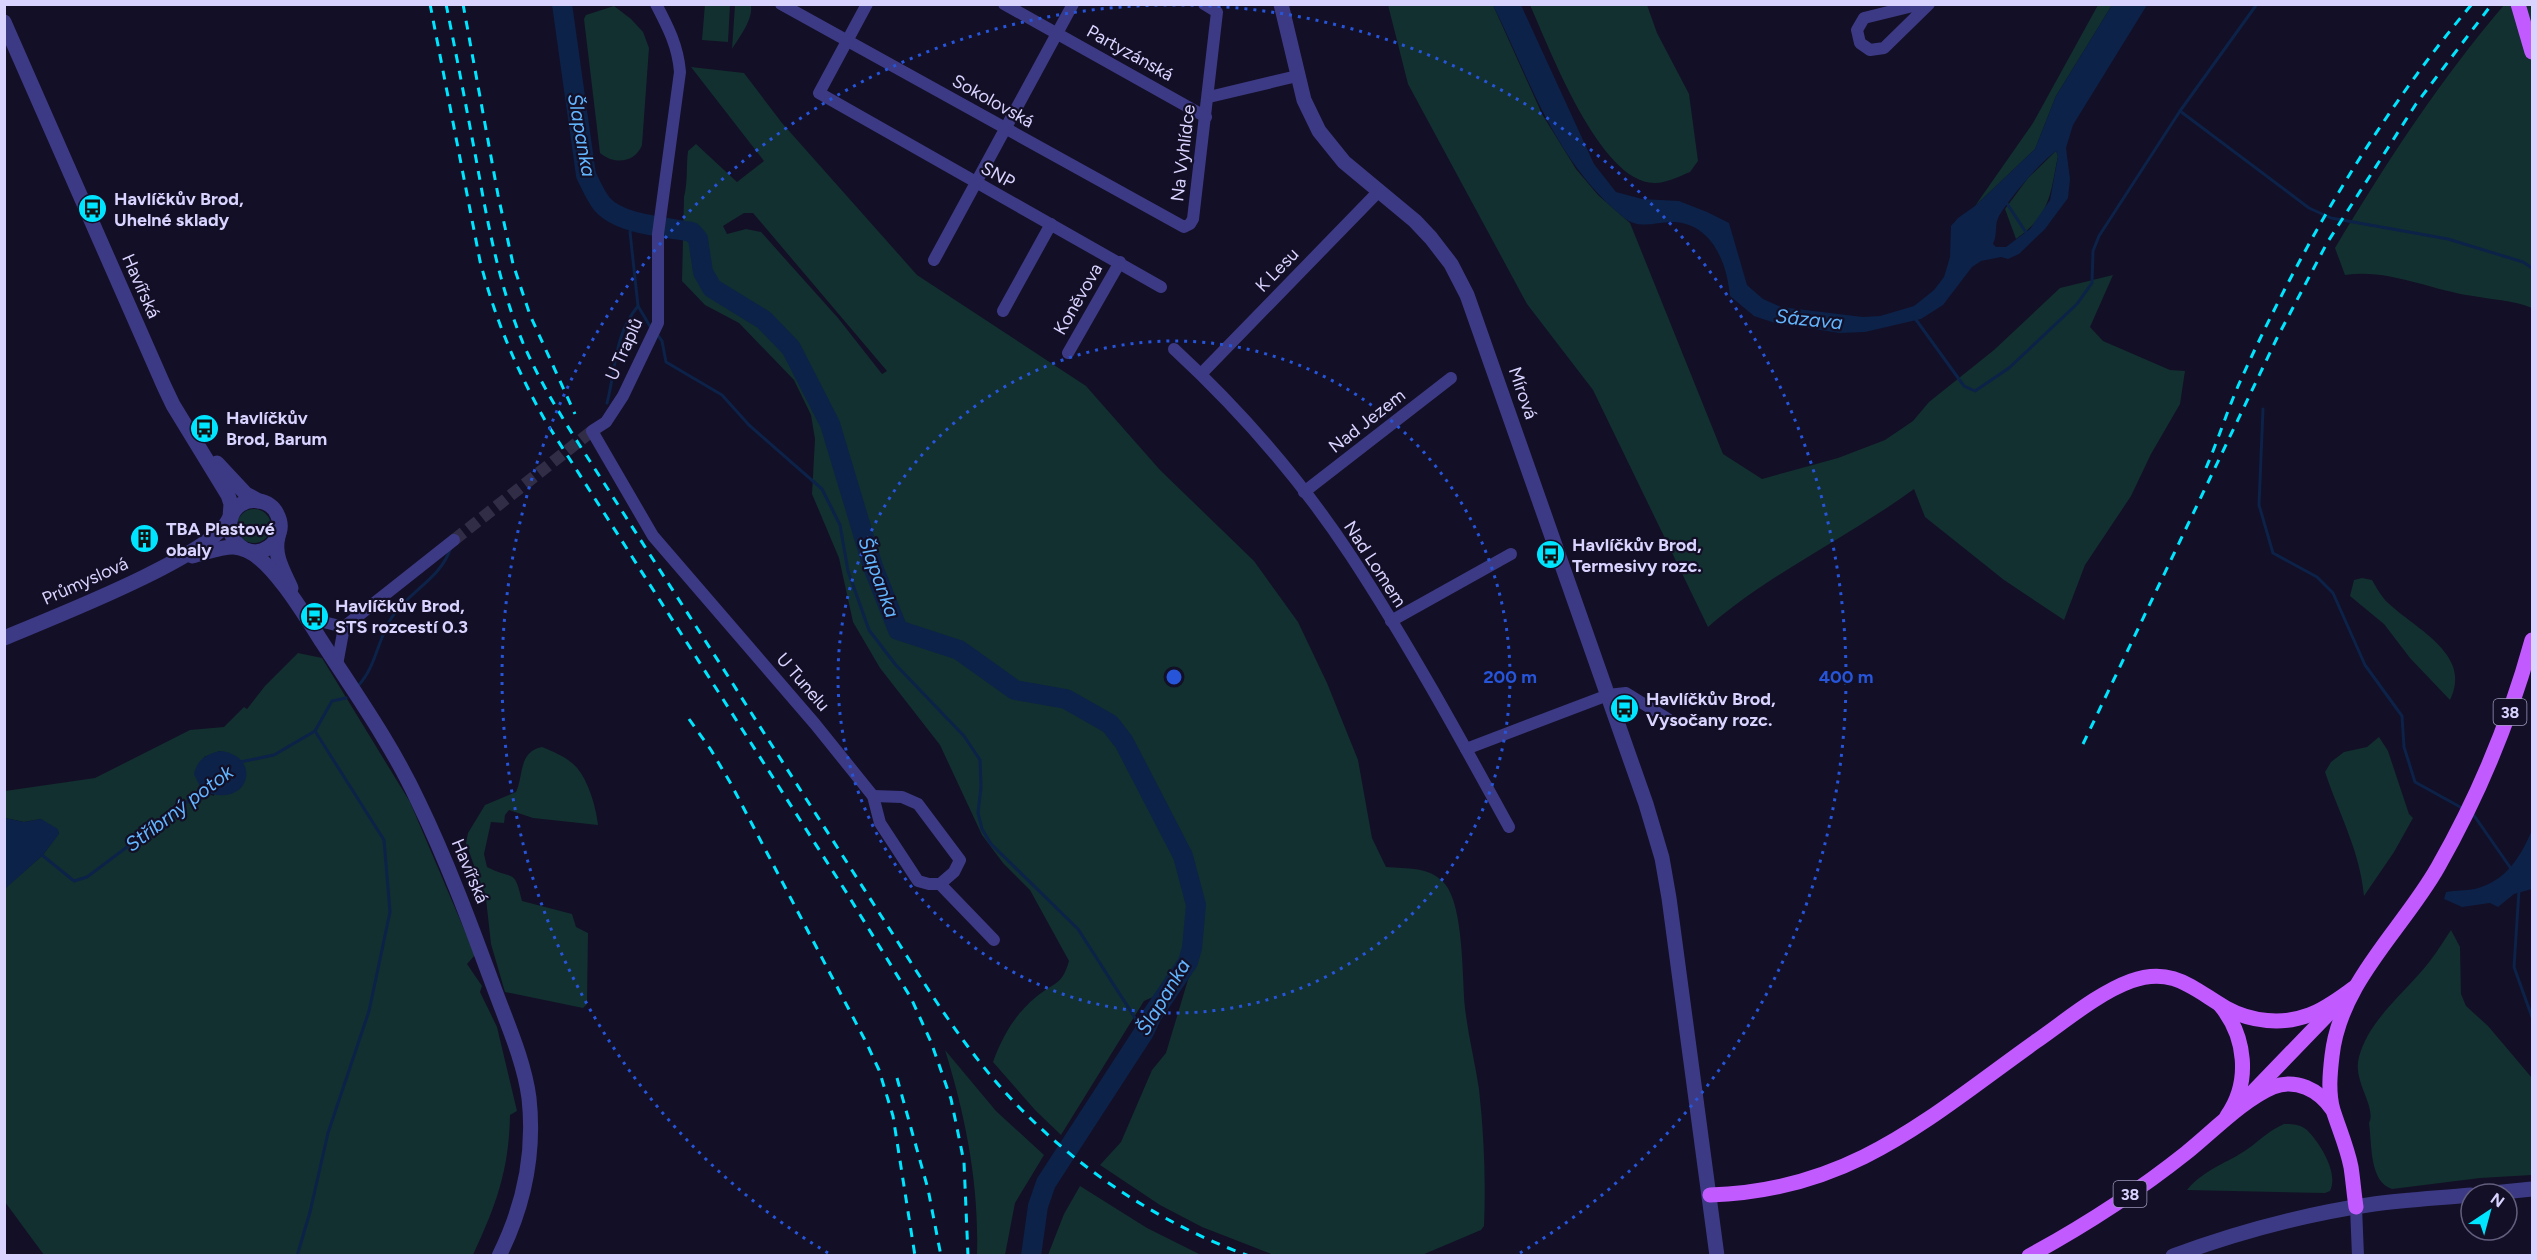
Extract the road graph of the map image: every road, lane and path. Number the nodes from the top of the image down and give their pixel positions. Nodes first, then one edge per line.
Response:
1 (656, 4) edge
2 (781, 4) edge
3 (867, 4) edge
4 (1004, 4) edge
5 (1073, 4) edge
6 (1204, 4) edge
7 (1281, 4) edge
8 (1921, 4) edge
9 (1929, 4) edge
10 (2518, 4) edge
11 (4, 22) edge
12 (1057, 33) junction
13 (847, 42) junction
14 (2532, 52) edge
15 (1297, 76) junction
16 (1209, 97) junction
17 (1206, 117) junction
18 (1004, 128) junction
19 (975, 183) junction
20 (1379, 191) junction
21 (1051, 224) junction
22 (1188, 226) joint
23 (934, 260) dead end
24 (1120, 262) junction
25 (1161, 287) dead end
26 (1003, 311) dead end
27 (1174, 349) dead end
28 (1068, 353) dead end
29 (1202, 374) junction
30 (1451, 378) dead end
31 (189, 431) junction
32 (592, 431) joint
33 (1304, 492) junction
34 (259, 501) junction
35 (230, 518) junction
36 (278, 537) junction
37 (454, 540) tunnel mouth
38 (246, 550) junction
39 (1511, 554) dead end
40 (180, 559) junction
41 (297, 602) junction
42 (307, 618) junction
43 (1391, 621) junction
44 (344, 627) junction
45 (4, 638) edge
46 (2532, 640) edge
47 (337, 665) junction
48 (1608, 695) junction
49 (1668, 719) dead end
50 (1466, 749) junction
51 (873, 796) junction
52 (1509, 827) dead end
53 (940, 884) junction
54 (994, 940) dead end
55 (2355, 987) junction
56 (2216, 1001) junction
57 (2332, 1109) junction
58 (2224, 1121) junction
59 (1710, 1195) junction
60 (2459, 1196) edge
61 (2356, 1207) junction
62 (499, 1256) edge
63 (1717, 1256) edge
64 (2029, 1256) edge
65 (2173, 1256) edge
66 (2358, 1256) edge

1 - 32 street, U Traplů
2 - 13 street, Sokolovská
3 - 13 street
4 - 12 street, Partyzánská
5 - 12 street
6 - 16 street, Na Vyhlídce
7 - 15 street, Mírová
8 - 9 street
10 - 14 main road
11 - 31 street, Havířská
12 - 17 street, Partyzánská
12 - 18 street
13 - 18 street, Sokolovská
13 - 19 street, SNP
15 - 16 street
15 - 20 street, Mírová
16 - 17 street, Na Vyhlídce
17 - 22 street, Na Vyhlídce
18 - 19 street
18 - 22 street, Sokolovská
19 - 21 street, SNP
19 - 23 street
20 - 29 street, K Lesu
20 - 48 street, Mírová
21 - 24 street, SNP
21 - 26 street
24 - 25 street, SNP
24 - 28 street, Koněvova
27 - 29 street, Nad Lomem
29 - 33 street, Nad Lomem
30 - 33 street, Nad Jezem
31 - 34 street, Havířská
31 - 35 street, Havířská
32 - 51 street, U Tunelu
33 - 43 street, Nad Lomem
34 - 35 street
34 - 36 street, Havířská
35 - 38 street, Havířská
35 - 40 street, Průmyslová
36 - 38 street
36 - 41 street, Havířská
37 - 44 street
38 - 40 street, Průmyslová
38 - 41 street, Havířská
39 - 43 street
40 - 45 street, Průmyslová
41 - 42 street, Havířská
42 - 44 street
42 - 47 street, Havířská
43 - 50 street, Nad Lomem
44 - 47 street
46 - 55 main road, 38
47 - 62 street, Havířská
48 - 49 street
48 - 50 street
48 - 59 street, Mírová
50 - 52 street, Nad Lomem
51 - 53 street, U Tunelu
51 - 53 street
53 - 54 street, U Tunelu
55 - 56 main road
55 - 57 main road
55 - 58 main road, 38
56 - 58 main road
56 - 59 main road
57 - 58 main road
57 - 61 main road
58 - 64 main road, 38
59 - 63 street, Mírová
60 - 61 street
61 - 65 street
61 - 66 street

